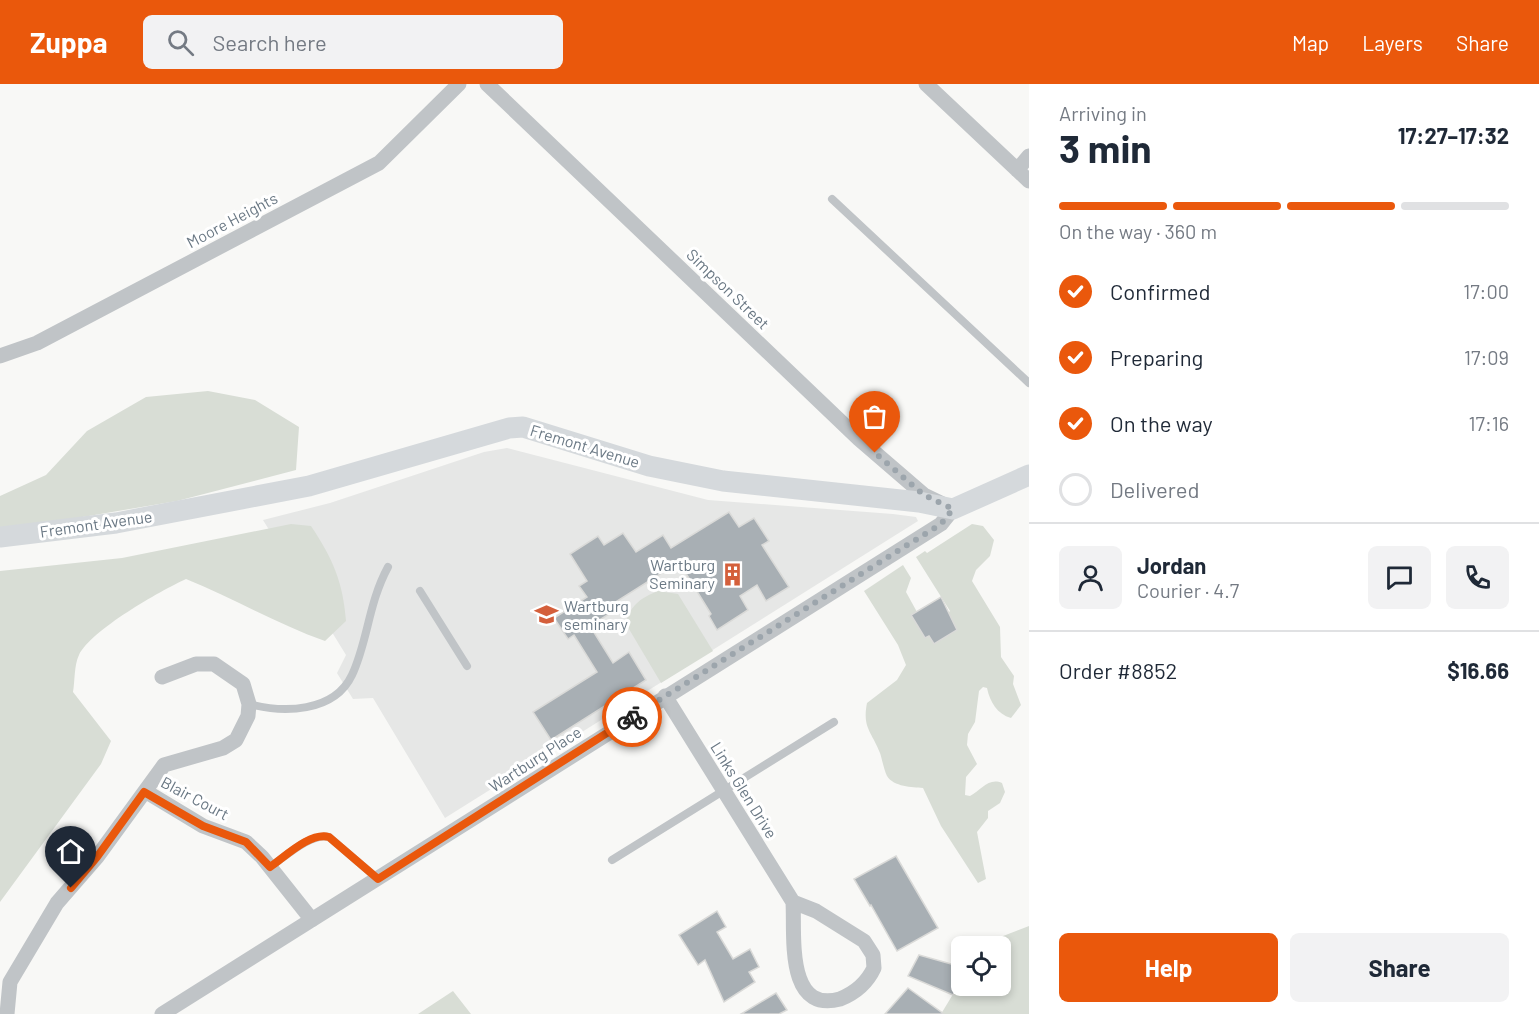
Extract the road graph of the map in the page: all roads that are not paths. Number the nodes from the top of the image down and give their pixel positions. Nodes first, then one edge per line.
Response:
1 (459, 84) edge
2 (487, 84) edge
3 (926, 84) edge
4 (1029, 156) edge
5 (1017, 170) junction
6 (1029, 181) edge
7 (832, 199) dead end
8 (0, 356) edge
9 (1029, 383) edge
10 (1029, 475) edge
11 (953, 509) junction
12 (0, 537) edge
13 (388, 567) dead end
14 (420, 591) dead end
15 (467, 666) dead end
16 (162, 677) dead end
17 (665, 696) junction
18 (249, 704) junction
19 (834, 722) dead end
20 (723, 790) junction
21 (144, 792) junction
22 (612, 860) dead end
23 (270, 867) junction
24 (378, 879) junction
25 (793, 902) junction
26 (312, 920) junction
27 (7, 1014) edge
28 (162, 1014) edge

1 - 8 street, Moore Heights
2 - 11 street, Simpson Street
3 - 5 street
4 - 5 street
5 - 6 street
7 - 9 lane
10 - 11 main road
11 - 12 main road, Fremont Avenue
11 - 17 street, Wartburg Place
13 - 18 lane
14 - 15 lane
16 - 18 street
17 - 20 street, Links Glen Drive
17 - 24 street, Wartburg Place
18 - 21 street
19 - 20 lane
20 - 22 lane
20 - 25 street, Links Glen Drive
21 - 23 street, Blair Court
21 - 27 street, Blair Court
23 - 24 lane
23 - 26 street, Blair Court
24 - 26 street, Wartburg Place
25 - 25 street, Links Glen Drive
26 - 28 street, Wartburg Place

